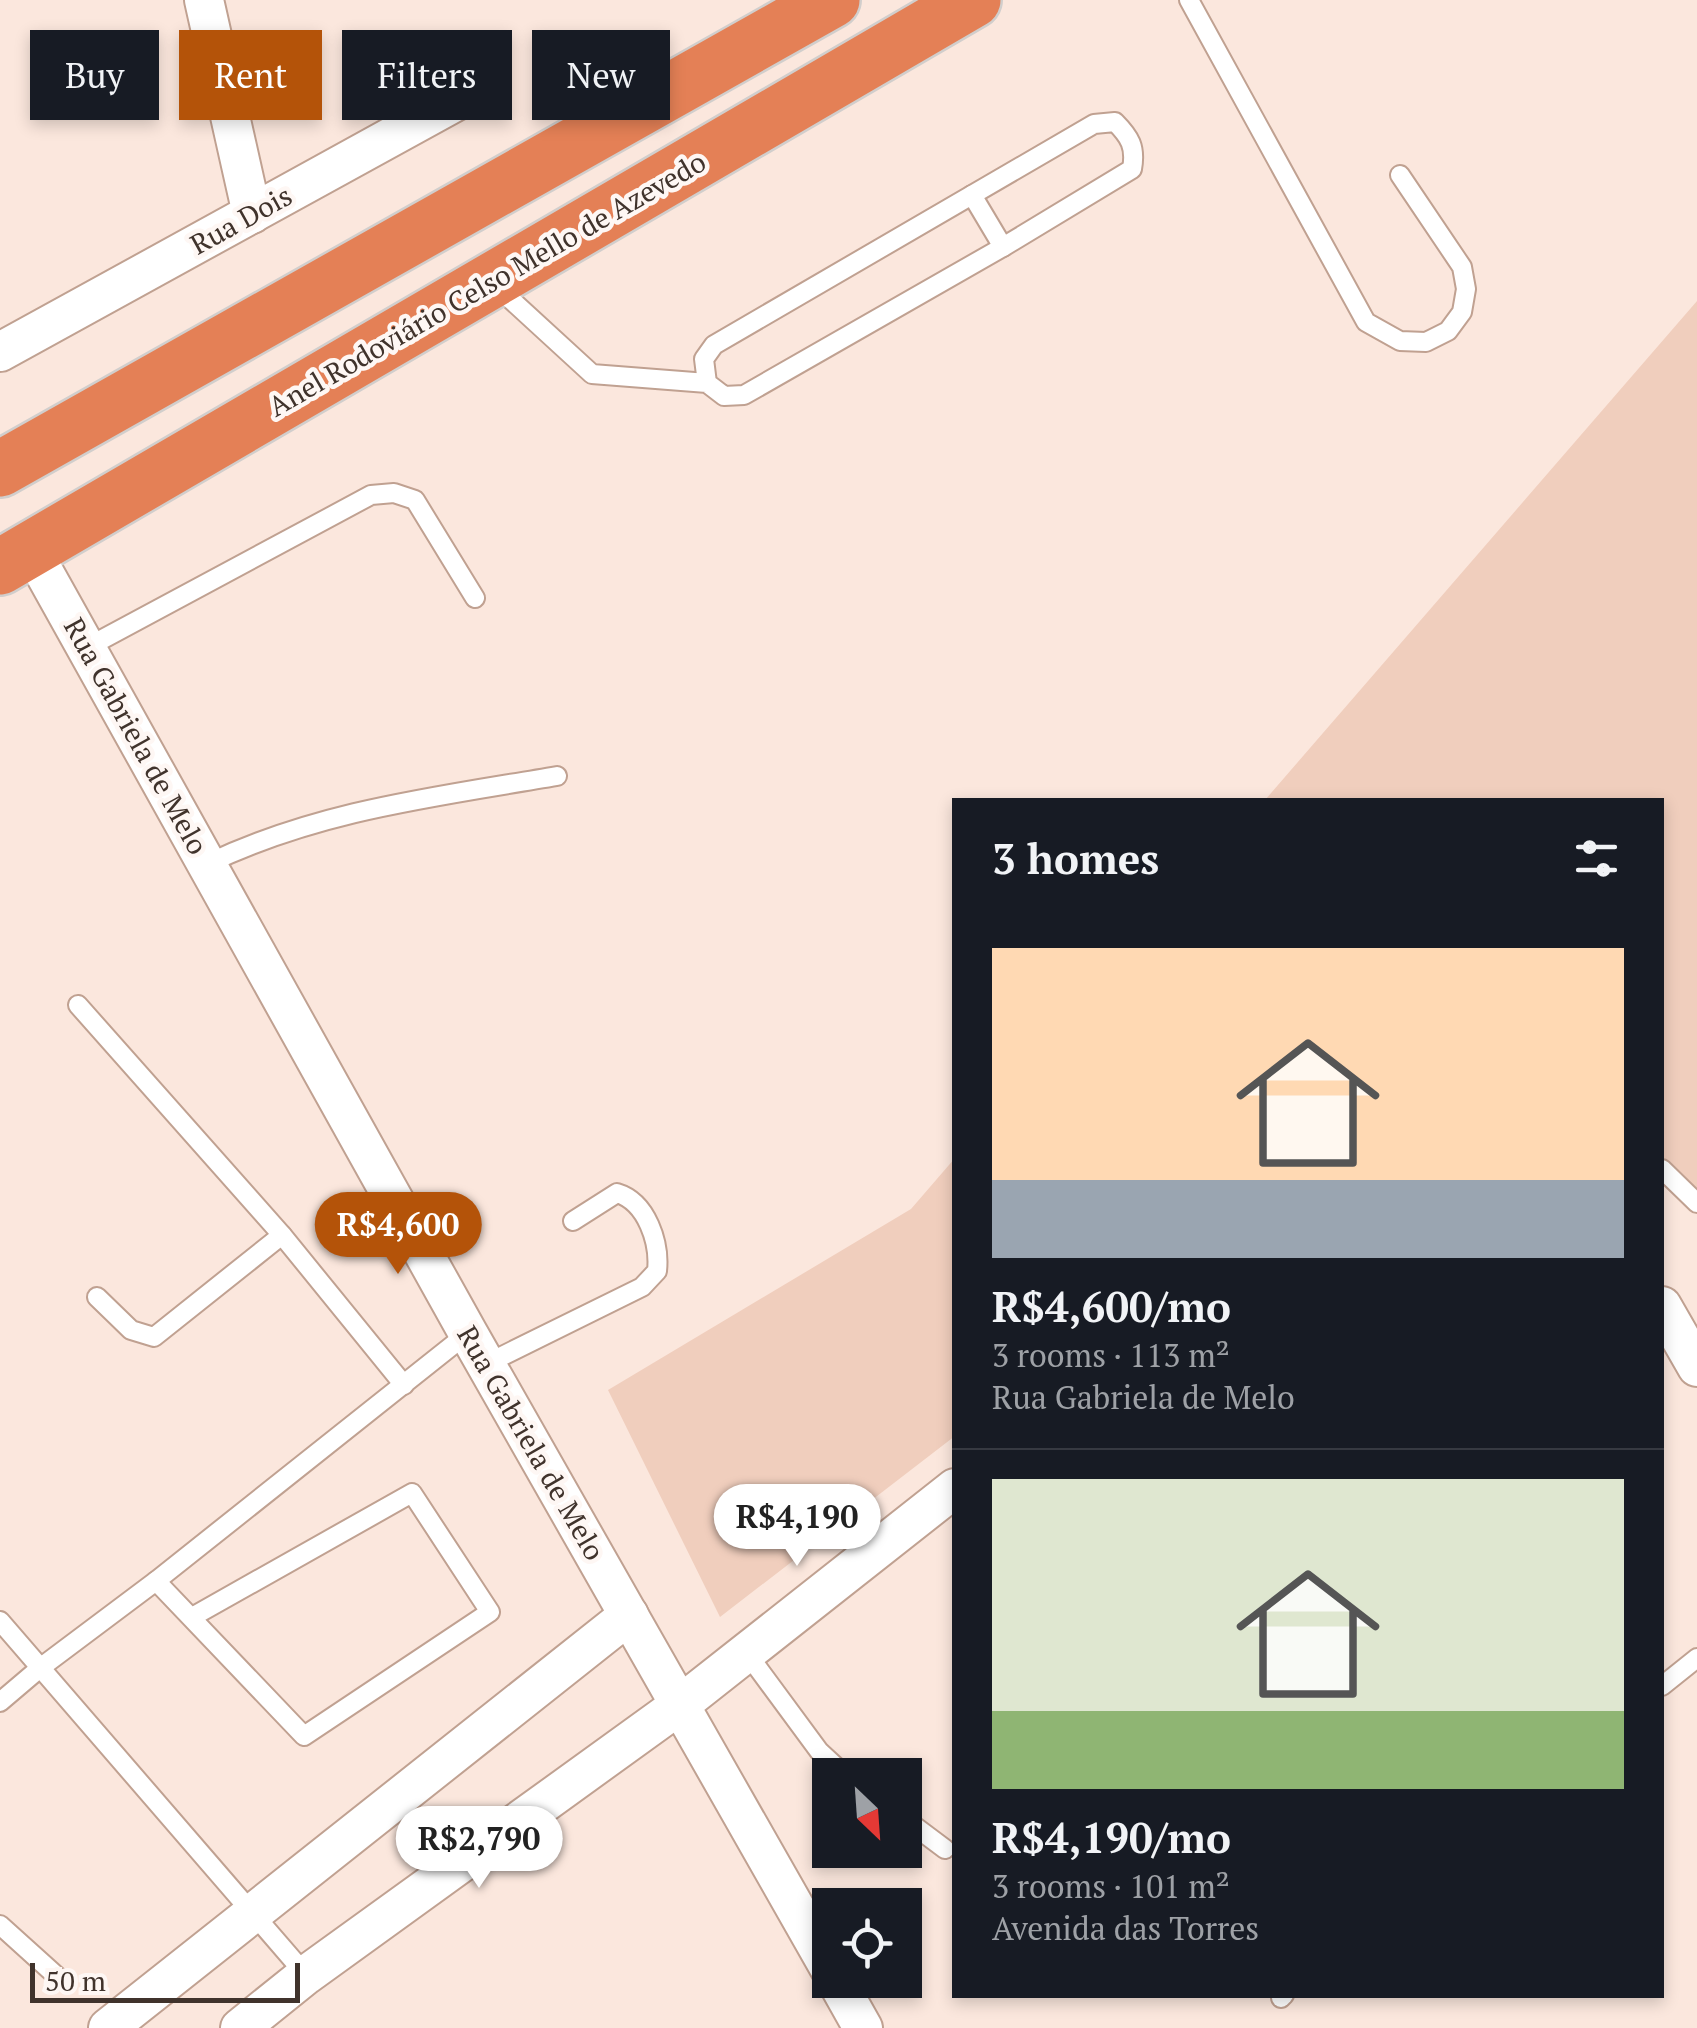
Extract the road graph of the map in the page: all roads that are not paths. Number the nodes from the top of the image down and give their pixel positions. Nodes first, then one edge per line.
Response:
1 (204, 0) edge
2 (832, 0) edge
3 (973, 0) edge
4 (1188, 0) edge
5 (422, 120) edge
6 (1400, 175) dead end
7 (972, 194) junction
8 (252, 214) junction
9 (1003, 246) junction
10 (491, 281) junction
11 (0, 352) edge
12 (707, 383) junction
13 (0, 469) edge
14 (16, 558) edge
15 (475, 598) dead end
16 (86, 648) junction
17 (558, 776) dead end
18 (207, 864) junction
19 (78, 1005) dead end
20 (1664, 1171) edge
21 (1697, 1203) edge
22 (574, 1221) dead end
23 (282, 1235) junction
24 (97, 1297) dead end
25 (1664, 1309) edge
26 (477, 1348) junction
27 (1697, 1367) edge
28 (404, 1384) junction
29 (952, 1490) edge
30 (156, 1581) junction
31 (629, 1615) junction
32 (192, 1618) junction
33 (0, 1620) edge
34 (746, 1652) junction
35 (1697, 1658) edge
36 (40, 1668) junction
37 (1664, 1684) edge
38 (0, 1702) edge
39 (681, 1704) junction
40 (827, 1758) edge
41 (922, 1831) edge
42 (945, 1848) dead end
43 (253, 1916) junction
44 (0, 1925) edge
45 (812, 1937) edge
46 (306, 1975) junction
47 (61, 1980) dead end
48 (846, 1998) edge
49 (108, 2028) edge
50 (240, 2028) edge
51 (864, 2028) edge

1 - 8 street
2 - 13 highway
3 - 10 highway, Anel Rodoviário Celso Mello de Azevedo
4 - 6 lane
5 - 8 street, Rua Dois
7 - 9 lane
7 - 9 lane
7 - 12 lane
8 - 11 street, Rua Dois
9 - 12 lane
10 - 12 lane
10 - 14 highway, Anel Rodoviário Celso Mello de Azevedo
14 - 16 street, Rua Gabriela de Melo
15 - 16 lane
16 - 18 street, Rua Gabriela de Melo
17 - 18 lane
18 - 26 street, Rua Gabriela de Melo
19 - 23 lane
20 - 21 lane
22 - 26 lane
23 - 24 lane
23 - 28 lane
25 - 27 street
26 - 28 lane
26 - 31 street, Rua Gabriela de Melo
28 - 30 lane
29 - 34 street
30 - 32 lane
30 - 36 lane
31 - 39 street, Rua Gabriela de Melo
31 - 43 street
32 - 32 lane
33 - 36 lane
34 - 39 street
34 - 40 lane
35 - 37 lane
36 - 38 lane
36 - 43 lane
39 - 45 street, Rua Gabriela de Melo
39 - 46 street
41 - 42 lane
43 - 46 lane
43 - 49 street
44 - 47 lane
46 - 50 street
48 - 51 street

